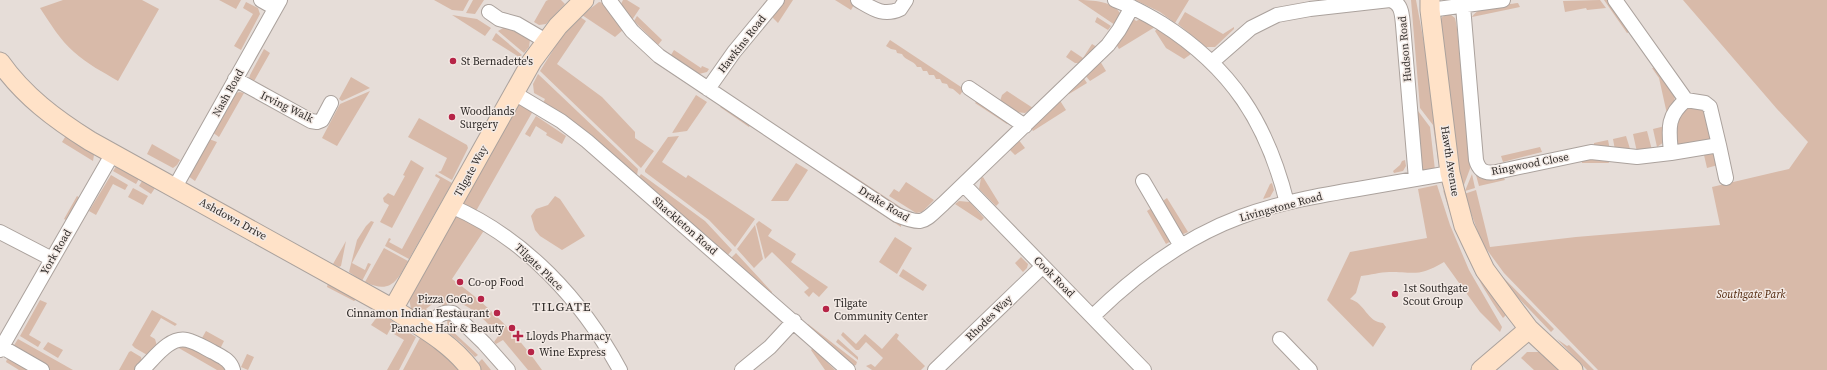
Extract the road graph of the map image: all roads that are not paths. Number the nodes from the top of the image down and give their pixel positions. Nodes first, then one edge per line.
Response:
1 (260, 0) edge
2 (584, 0) edge
3 (609, 0) edge
4 (777, 0) edge
5 (858, 0) edge
6 (906, 0) edge
7 (1115, 0) edge
8 (1504, 0) edge
9 (1615, 0) edge
10 (1428, 3) edge
11 (277, 4) edge
12 (1463, 6) junction
13 (1132, 7) junction
14 (489, 12) dead end
15 (546, 41) junction
16 (0, 62) edge
17 (1212, 62) junction
18 (236, 80) junction
19 (969, 88) dead end
20 (708, 89) junction
21 (514, 93) junction
22 (1686, 100) junction
23 (331, 103) dead end
24 (1025, 126) junction
25 (1719, 145) junction
26 (113, 153) junction
27 (1671, 153) junction
28 (1450, 174) junction
29 (1726, 178) dead end
30 (1416, 179) junction
31 (1143, 181) dead end
32 (964, 185) junction
33 (175, 187) junction
34 (1287, 203) junction
35 (451, 206) junction
36 (0, 232) edge
37 (1181, 246) junction
38 (52, 259) junction
39 (1043, 266) junction
40 (393, 309) junction
41 (1093, 316) junction
42 (794, 321) junction
43 (1529, 329) junction
44 (426, 330) junction
45 (1280, 339) dead end
46 (1, 349) edge
47 (42, 370) edge
48 (142, 370) edge
49 (232, 370) edge
50 (471, 370) edge
51 (508, 370) edge
52 (620, 370) edge
53 (742, 370) edge
54 (848, 370) edge
55 (935, 370) edge
56 (1144, 370) edge
57 (1310, 370) edge
58 (1481, 370) edge
59 (1573, 370) edge

1 - 11 street
2 - 15 street, Tilgate Way
3 - 20 street, Drake Road
4 - 20 street, Hawkins Road
5 - 6 street
7 - 13 street
8 - 12 street
9 - 22 street
10 - 12 street
10 - 28 street, Hawth Avenue
11 - 18 street, Nash Road
12 - 27 street, Ringwood Close
13 - 17 street
13 - 24 street, Drake Road
14 - 15 street
15 - 21 street, Tilgate Way
16 - 26 street, Ashdown Drive
17 - 30 street, Hudson Road
17 - 34 street
18 - 23 street, Irving Walk
18 - 33 street, Nash Road
19 - 24 street
20 - 32 street, Drake Road
21 - 35 street, Tilgate Way
21 - 42 street, Shackleton Road
22 - 25 street
22 - 27 street
24 - 32 street, Drake Road
25 - 27 street, Ringwood Close
25 - 29 street
26 - 33 street, Ashdown Drive
26 - 38 street, York Road
28 - 30 street, Livingstone Road
28 - 43 street, Hawth Avenue
30 - 34 street, Livingstone Road
31 - 37 street
32 - 39 street, Cook Road
33 - 40 street, Ashdown Drive
34 - 37 street, Livingstone Road
35 - 40 street, Tilgate Way
35 - 52 street, Tilgate Place
36 - 38 street
37 - 41 street, Livingstone Road
38 - 46 street, York Road
39 - 41 street, Cook Road
39 - 55 street, Rhodes Way
40 - 44 street, Ashdown Drive
41 - 56 street, Cook Road
42 - 53 street
42 - 54 street, Shackleton Road
43 - 58 street
43 - 59 street, Hawth Avenue
44 - 50 street, Ashdown Drive
44 - 51 street
45 - 57 street
46 - 47 street
48 - 49 street

